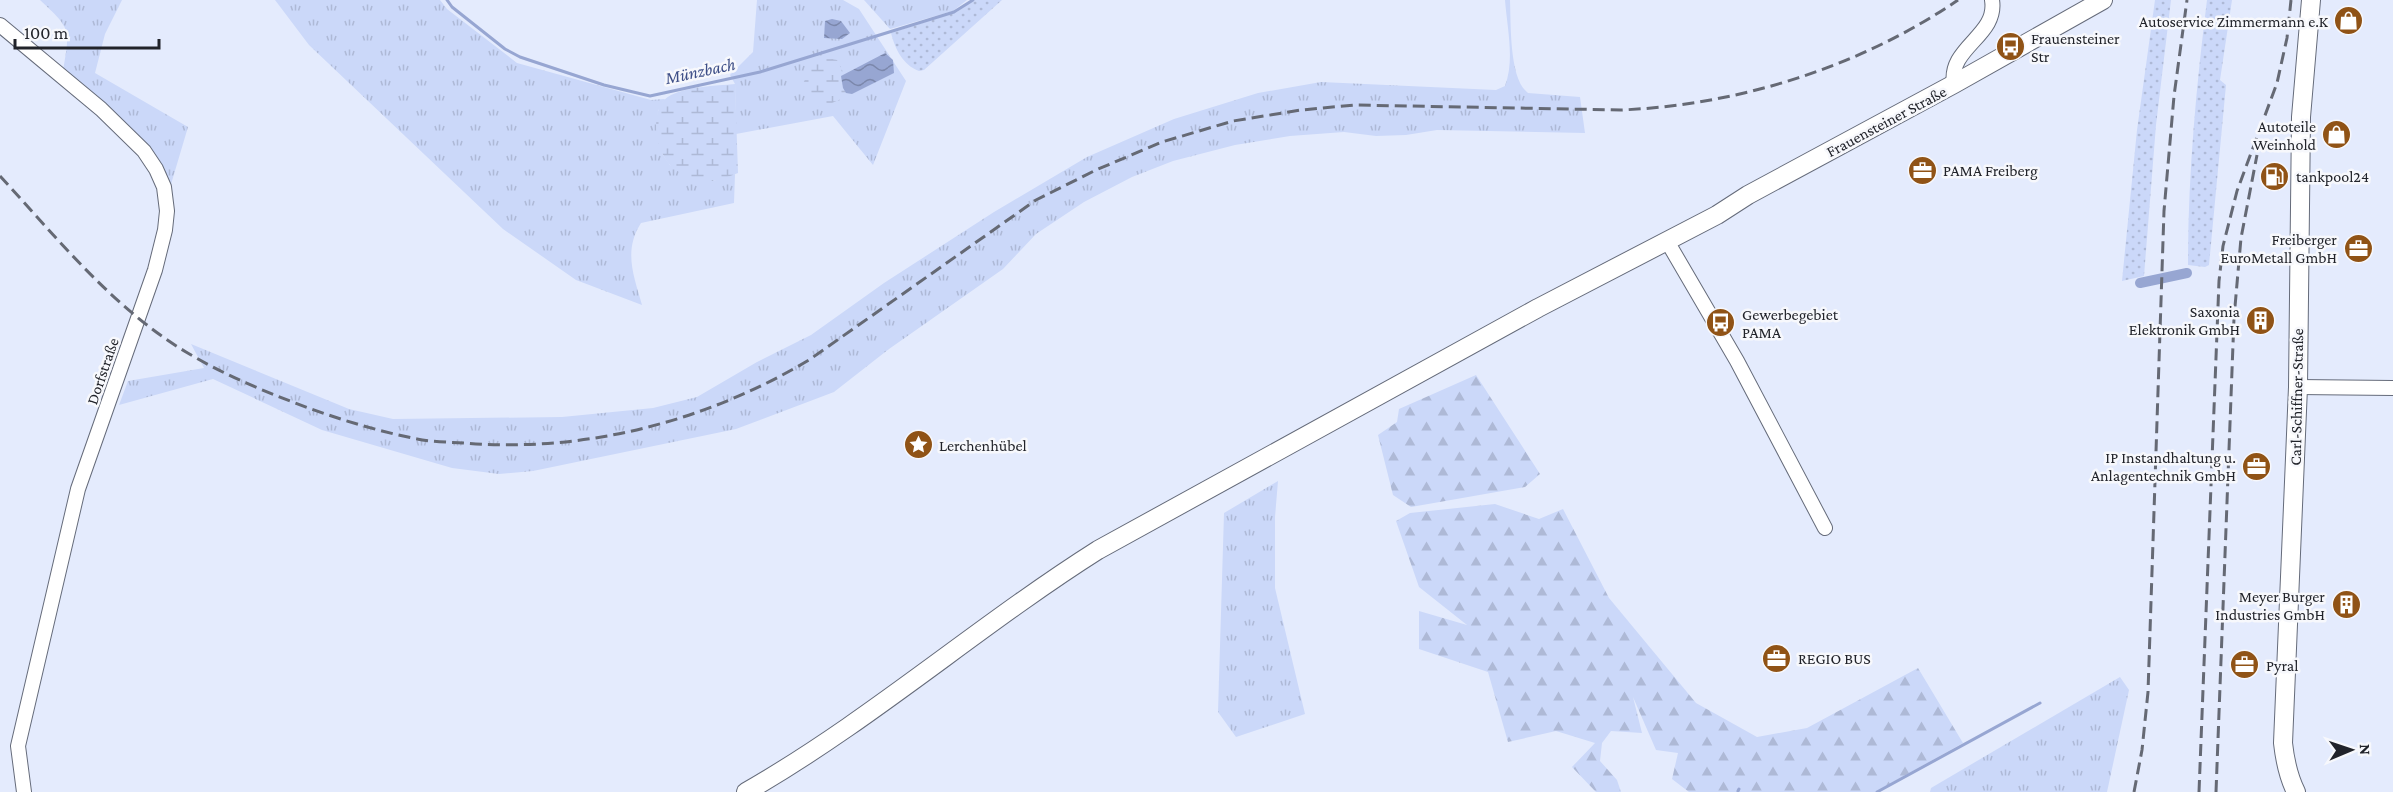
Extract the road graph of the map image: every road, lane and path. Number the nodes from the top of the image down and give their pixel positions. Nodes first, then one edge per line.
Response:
1 (1992, 0) edge
2 (2103, 0) edge
3 (2311, 0) edge
4 (0, 25) edge
5 (1954, 84) junction
6 (1667, 241) junction
7 (2298, 387) junction
8 (2393, 388) edge
9 (1825, 528) dead end
10 (24, 792) edge
11 (746, 792) edge
12 (2296, 792) edge

1 - 5 street
2 - 5 main road, Frauensteiner Straße
3 - 7 main road, Carl-Schiffner-Straße
4 - 10 street, Dorfstraße
5 - 6 main road, Frauensteiner Straße
6 - 9 street
6 - 11 main road, Frauensteiner Straße
7 - 8 street
7 - 12 main road, Carl-Schiffner-Straße

